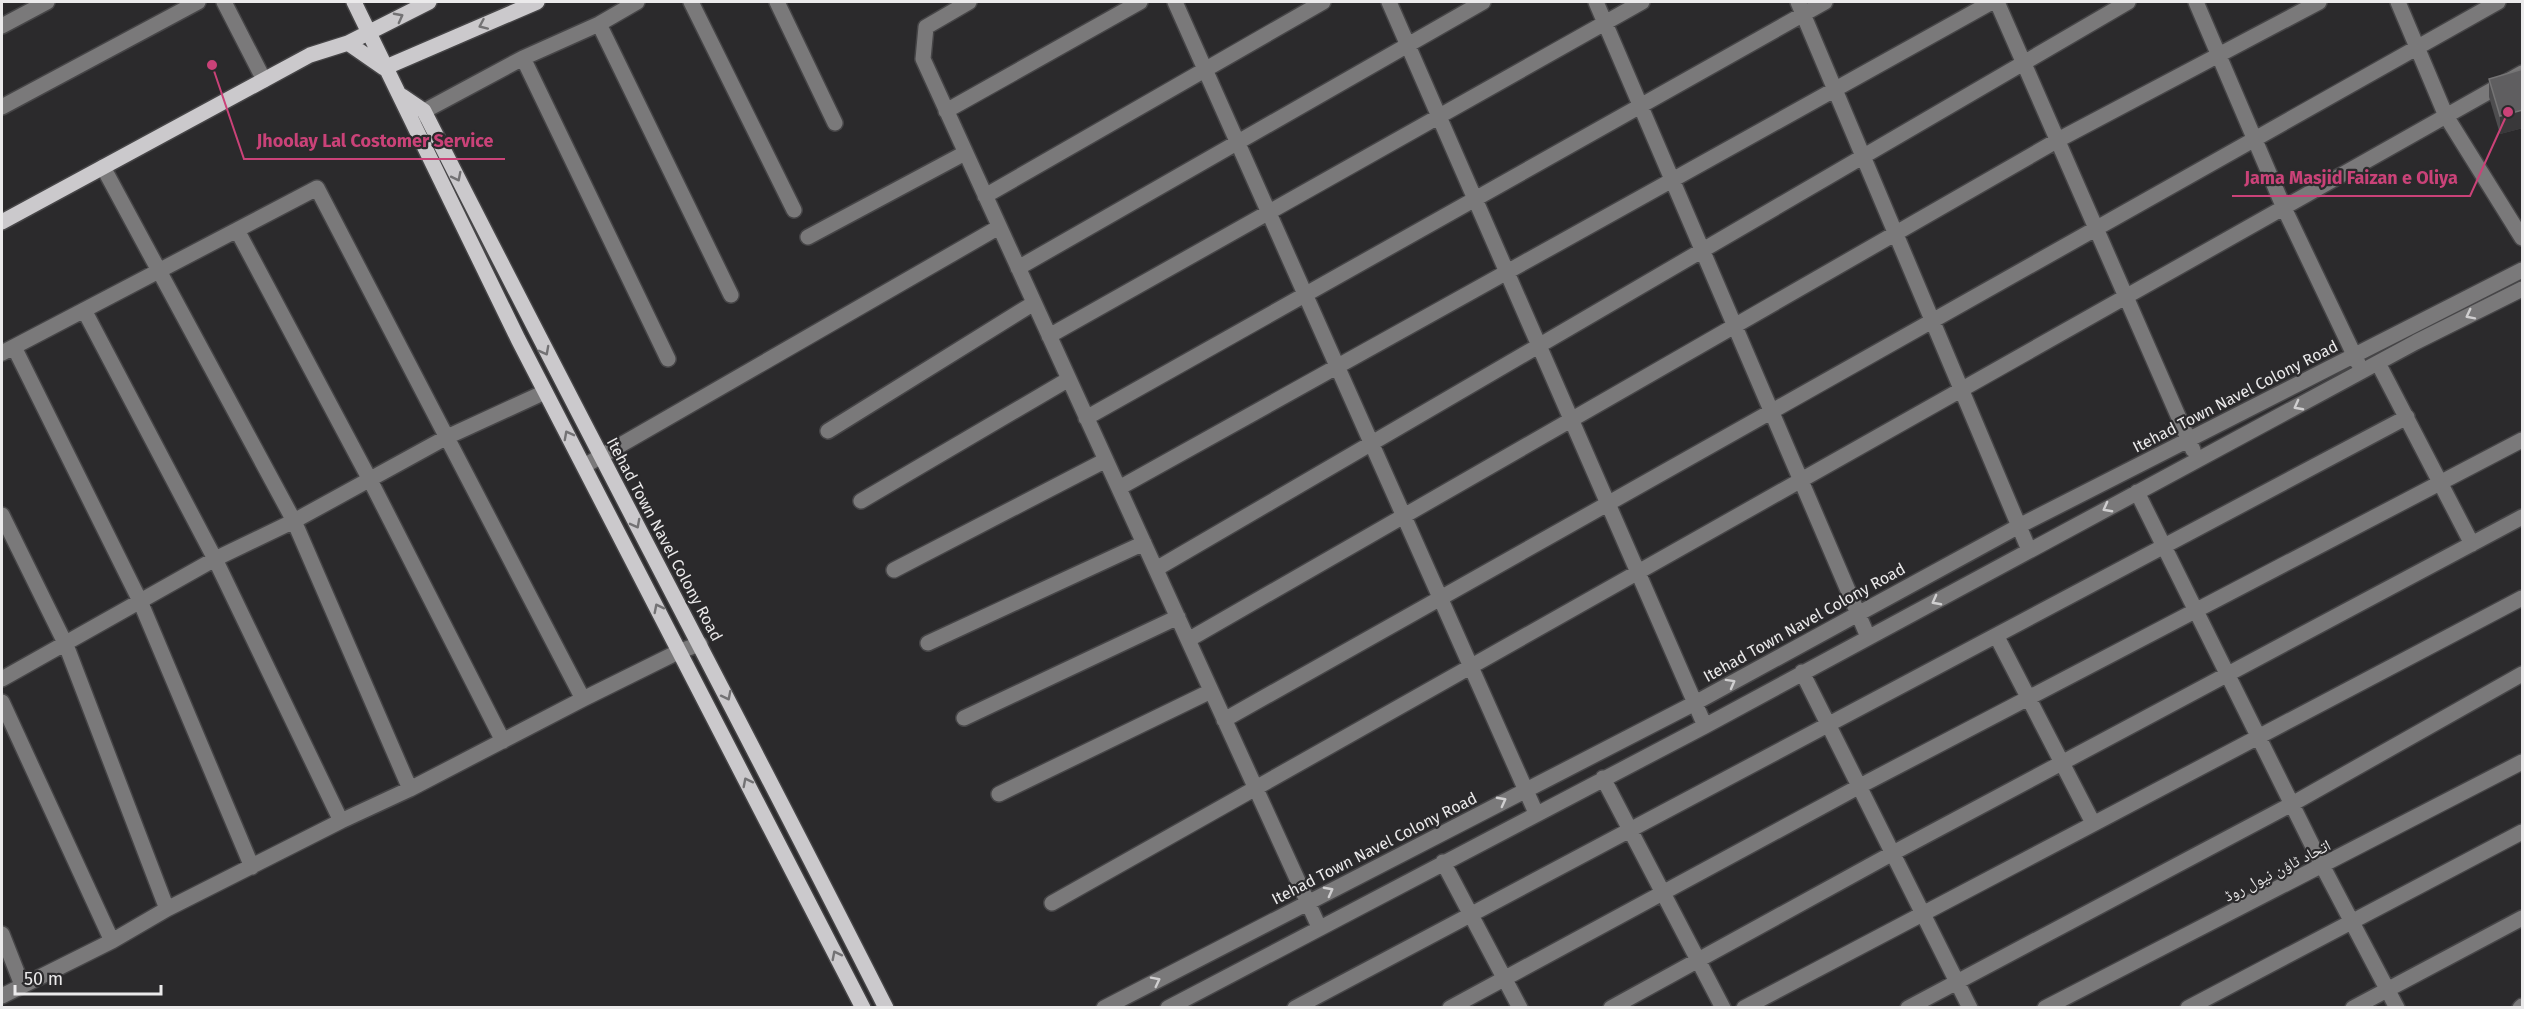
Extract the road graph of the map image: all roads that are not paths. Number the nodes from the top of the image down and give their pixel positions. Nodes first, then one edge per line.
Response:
1 (47, 2) edge
2 (198, 2) edge
3 (224, 2) edge
4 (354, 2) edge
5 (429, 2) edge
6 (537, 2) edge
7 (637, 2) edge
8 (691, 2) edge
9 (777, 2) edge
10 (969, 2) edge
11 (1140, 2) edge
12 (1175, 2) edge
13 (1323, 2) edge
14 (1389, 2) edge
15 (1483, 2) edge
16 (1596, 2) edge
17 (1642, 2) edge
18 (1826, 2) edge
19 (1992, 2) edge
20 (1997, 2) edge
21 (2128, 2) edge
22 (2196, 2) edge
23 (2319, 2) edge
24 (2398, 2) edge
25 (2498, 2) edge
26 (1801, 8) edge
27 (1605, 22) junction
28 (599, 24) junction
29 (2, 26) edge
30 (369, 33) junction
31 (348, 43) junction
32 (1408, 45) junction
33 (2417, 47) junction
34 (2219, 55) junction
35 (523, 58) junction
36 (2024, 62) junction
37 (384, 68) junction
38 (1205, 69) junction
39 (2523, 73) edge
40 (264, 80) junction
41 (1835, 89) junction
42 (402, 96) junction
43 (1641, 106) junction
44 (2, 107) edge
45 (424, 111) junction
46 (946, 111) junction
47 (1439, 116) junction
48 (2446, 116) junction
49 (409, 119) junction
50 (835, 123) dead end
51 (2254, 139) junction
52 (2058, 140) junction
53 (1238, 142) junction
54 (965, 153) junction
55 (1863, 156) junction
56 (103, 167) junction
57 (1672, 180) junction
58 (985, 196) junction
59 (1475, 199) junction
60 (2284, 208) junction
61 (794, 210) dead end
62 (1269, 212) junction
63 (2, 222) edge
64 (999, 227) junction
65 (2096, 228) junction
66 (237, 230) junction
67 (1896, 233) junction
68 (808, 237) dead end
69 (2523, 238) edge
70 (1702, 249) junction
71 (1018, 268) junction
72 (2523, 270) edge
73 (158, 272) junction
74 (1507, 272) junction
75 (2523, 289) edge
76 (1305, 294) junction
77 (731, 295) dead end
78 (2126, 297) junction
79 (1034, 303) junction
80 (84, 310) junction
81 (1933, 320) junction
82 (1735, 325) junction
83 (1049, 336) junction
84 (1539, 346) junction
85 (8, 350) edge
86 (2354, 355) junction
87 (668, 359) dead end
88 (2378, 363) junction
89 (1338, 367) junction
90 (2362, 372) junction
91 (1069, 379) junction
92 (1962, 389) junction
93 (545, 392) junction
94 (1772, 411) junction
95 (2407, 417) junction
96 (1086, 418) junction
97 (1572, 420) junction
98 (828, 430) dead end
99 (447, 437) junction
100 (2523, 440) edge
101 (2189, 441) junction
102 (1372, 443) junction
103 (601, 458) junction
104 (1106, 460) junction
105 (2198, 460) junction
106 (584, 466) junction
107 (370, 480) junction
108 (1801, 480) junction
109 (2442, 482) junction
110 (1119, 489) junction
111 (2137, 492) junction
112 (861, 501) dead end
113 (1608, 504) junction
114 (2, 515) edge
115 (1404, 516) junction
116 (2523, 517) edge
117 (294, 521) junction
118 (2019, 526) junction
119 (1144, 543) junction
120 (2472, 544) junction
121 (2165, 548) junction
122 (2029, 550) junction
123 (215, 559) junction
124 (1156, 569) junction
125 (894, 570) dead end
126 (1638, 572) junction
127 (1440, 598) junction
128 (2523, 598) edge
129 (140, 601) junction
130 (2196, 610) junction
131 (1858, 613) junction
132 (1178, 617) junction
133 (1868, 637) junction
134 (1997, 637) junction
135 (1188, 639) junction
136 (928, 643) dead end
137 (700, 644) junction
138 (66, 645) junction
139 (680, 651) junction
140 (1471, 666) junction
141 (1802, 672) junction
142 (2523, 674) edge
143 (2228, 675) junction
144 (2, 679) edge
145 (1211, 691) junction
146 (2029, 698) junction
147 (583, 699) junction
148 (2, 702) edge
149 (1695, 703) junction
150 (964, 718) dead end
151 (1224, 720) junction
152 (1705, 726) junction
153 (1829, 726) junction
154 (2258, 736) junction
155 (503, 741) junction
156 (2523, 762) edge
157 (2061, 764) junction
158 (1603, 778) junction
159 (1860, 786) junction
160 (1256, 788) junction
161 (411, 789) junction
162 (1525, 789) junction
163 (999, 794) dead end
164 (2292, 804) junction
165 (1536, 813) junction
166 (341, 820) junction
167 (2093, 823) junction
168 (1630, 831) junction
169 (2523, 832) edge
170 (1893, 853) junction
171 (1443, 862) junction
172 (252, 867) junction
173 (2323, 867) junction
174 (1663, 893) junction
175 (1308, 902) junction
176 (1052, 903) dead end
177 (167, 909) junction
178 (1923, 912) junction
179 (1471, 915) junction
180 (2523, 918) edge
181 (2352, 922) junction
182 (1319, 927) junction
183 (2, 934) edge
184 (111, 941) junction
185 (1698, 960) junction
186 (1504, 978) junction
187 (1957, 982) junction
188 (22, 985) junction
189 (2387, 990) junction
190 (2, 996) edge
191 (863, 1008) edge
192 (886, 1008) edge
193 (1104, 1008) edge
194 (1168, 1008) edge
195 (1295, 1008) edge
196 (1450, 1008) edge
197 (1520, 1008) edge
198 (1611, 1008) edge
199 (1723, 1008) edge
200 (1744, 1008) edge
201 (1908, 1008) edge
202 (1971, 1008) edge
203 (2045, 1008) edge
204 (2188, 1008) edge
205 (2353, 1008) edge
206 (2397, 1008) edge

1 - 29 street
2 - 44 street
3 - 40 street
4 - 30 main road, Itehad Town Navel Colony Road
30 -> 5 main road
6 -> 37 main road
7 - 28 street
8 - 61 street
9 - 50 street
10 - 46 street
11 - 46 street
12 - 38 street
13 - 38 street
14 - 32 street
15 - 32 street
16 - 27 street
17 - 27 street
18 - 26 street
19 - 41 street
20 - 36 street
21 - 36 street
22 - 34 street
23 - 34 street
24 - 33 street
25 - 33 street
26 - 41 street
26 - 43 street
27 - 43 street
27 - 47 street
28 - 35 street
28 - 77 street
30 - 31 main road
30 - 37 main road, Itehad Town Navel Colony Road
31 - 37 main road
31 - 40 main road
32 - 47 street
32 - 53 street
33 - 48 street
33 - 51 street
34 - 51 street
34 - 52 street
35 - 45 street
35 - 87 street
36 - 52 street
36 - 55 street
37 - 42 main road, Itehad Town Navel Colony Road
38 - 53 street
38 - 58 street
39 - 48 street
40 - 56 main road
41 - 55 street
41 - 57 street
42 - 45 main road, Itehad Town Navel Colony Road
42 - 49 main road, Itehad Town Navel Colony Road
43 - 57 street
43 - 59 street
45 - 49 street
45 -> 103 main road, Itehad Town Navel Colony Road
46 - 54 street
47 - 59 street
47 - 62 street
48 - 60 street
48 - 69 street
49 - 93 main road, Itehad Town Navel Colony Road
51 - 60 street
51 - 65 street
52 - 65 street
52 - 67 street
53 - 62 street
53 - 71 street
54 - 58 street
54 - 68 street
55 - 67 street
55 - 70 street
56 - 63 main road
56 - 73 street
57 - 70 street
57 - 74 street
58 - 64 street
59 - 74 street
59 - 76 street
60 - 78 street
60 - 86 street
62 - 76 street
62 - 83 street
64 - 71 street
64 - 103 street
65 - 78 street
65 - 81 street
66 - 73 street
66 - 99 street
66 - 107 street
67 - 81 street
67 - 82 street
70 - 82 street
70 - 84 street
71 - 79 street
72 - 86 street, Itehad Town Navel Colony Road
73 - 80 street
73 - 117 street
74 - 84 street
74 - 89 street
75 -> 88 street
76 - 89 street
76 - 96 street
78 - 92 street
78 - 101 street
79 - 83 street
79 - 98 street
80 - 85 street
80 - 123 street
81 - 92 street
81 - 94 street
82 - 94 street
82 - 97 street
83 - 91 street
84 - 97 street
84 - 102 street
85 - 129 street
86 - 90 street
86 - 101 street, Itehad Town Navel Colony Road
88 - 90 street
88 - 95 street
89 - 102 street
89 - 110 street
90 -> 105 street
91 - 96 street
91 - 112 street
92 - 108 street
92 - 118 street
93 - 99 street
106 -> 93 main road, Itehad Town Navel Colony Road
94 - 108 street
94 - 113 street
95 - 109 street
95 - 121 street
96 - 104 street
97 - 113 street
97 - 115 street
99 - 107 street
99 - 147 street
100 - 109 street
101 - 105 street
101 - 118 street, Itehad Town Navel Colony Road
102 - 115 street
102 - 124 street
103 - 106 street
103 -> 137 main road, Itehad Town Navel Colony Road
104 - 110 street
104 - 125 street
105 - 111 street
139 -> 106 main road, Itehad Town Navel Colony Road
107 - 117 street
107 - 155 street
108 - 126 street
108 - 131 street
109 - 120 street
109 - 130 street
110 - 119 street
111 - 121 street
111 -> 122 street
113 - 126 street
113 - 127 street
114 - 138 street
115 - 127 street
115 - 135 street
116 - 120 street
117 - 123 street
117 - 161 street
118 - 122 street
118 - 131 street, Itehad Town Navel Colony Road
119 - 124 street
119 - 136 street
120 - 143 street
121 - 130 street
121 - 134 street
122 -> 133 street
123 - 129 street
123 - 166 street
124 - 132 street
126 - 140 street
126 - 149 street
127 - 140 street
127 - 151 street
128 - 154 street
129 - 138 street
129 - 172 street
130 - 143 street
130 - 146 street
131 - 133 street
149 -> 131 street, Itehad Town Navel Colony Road
132 - 135 street
132 - 150 street
133 - 141 street
134 - 146 street
134 - 153 street
135 - 145 street
137 - 139 street
137 -> 192 main road, Itehad Town Navel Colony Road
138 - 144 street
138 - 177 street
139 - 147 street
191 -> 139 main road, Itehad Town Navel Colony Road
140 - 160 street
140 - 162 street
141 - 152 street
141 - 153 street
142 - 164 street
143 - 154 street
143 - 157 street
145 - 151 street
145 - 163 street
146 - 157 street
146 - 159 street
147 - 155 street
148 - 184 street
149 - 152 street
149 - 162 street, Itehad Town Navel Colony Road
151 - 160 street
152 - 158 street
153 - 159 street
153 - 168 street
154 - 164 street
154 - 167 street
155 - 161 street
156 - 173 street, اتحاد ٹاؤن نیول روڈ
157 - 167 street
157 - 170 street
158 - 165 street
158 - 168 street
159 - 170 street
159 - 174 street
160 - 175 street
160 - 176 street
161 - 166 street
162 - 165 street
175 -> 162 street, Itehad Town Navel Colony Road
164 - 173 street
164 - 187 street
165 - 171 street
166 - 172 street
167 - 178 street
168 - 174 street
168 - 179 street
169 - 181 street
170 - 178 street
170 - 185 street
171 - 179 street
171 - 182 street
172 - 177 street
173 - 181 street
173 - 203 street, اتحاد ٹاؤن نیول روڈ
174 - 185 street
174 - 186 street
175 - 182 street
193 -> 175 street, Itehad Town Navel Colony Road
177 - 184 street
178 - 187 street
178 - 200 street
179 - 186 street
179 - 195 street
180 - 189 street
181 - 189 street
181 - 204 street
182 - 194 street
183 - 188 street
184 - 188 street
185 - 198 street
185 - 199 street
186 - 196 street
186 - 197 street
187 - 201 street
187 - 202 street
188 - 190 street
189 - 205 street
189 - 206 street

